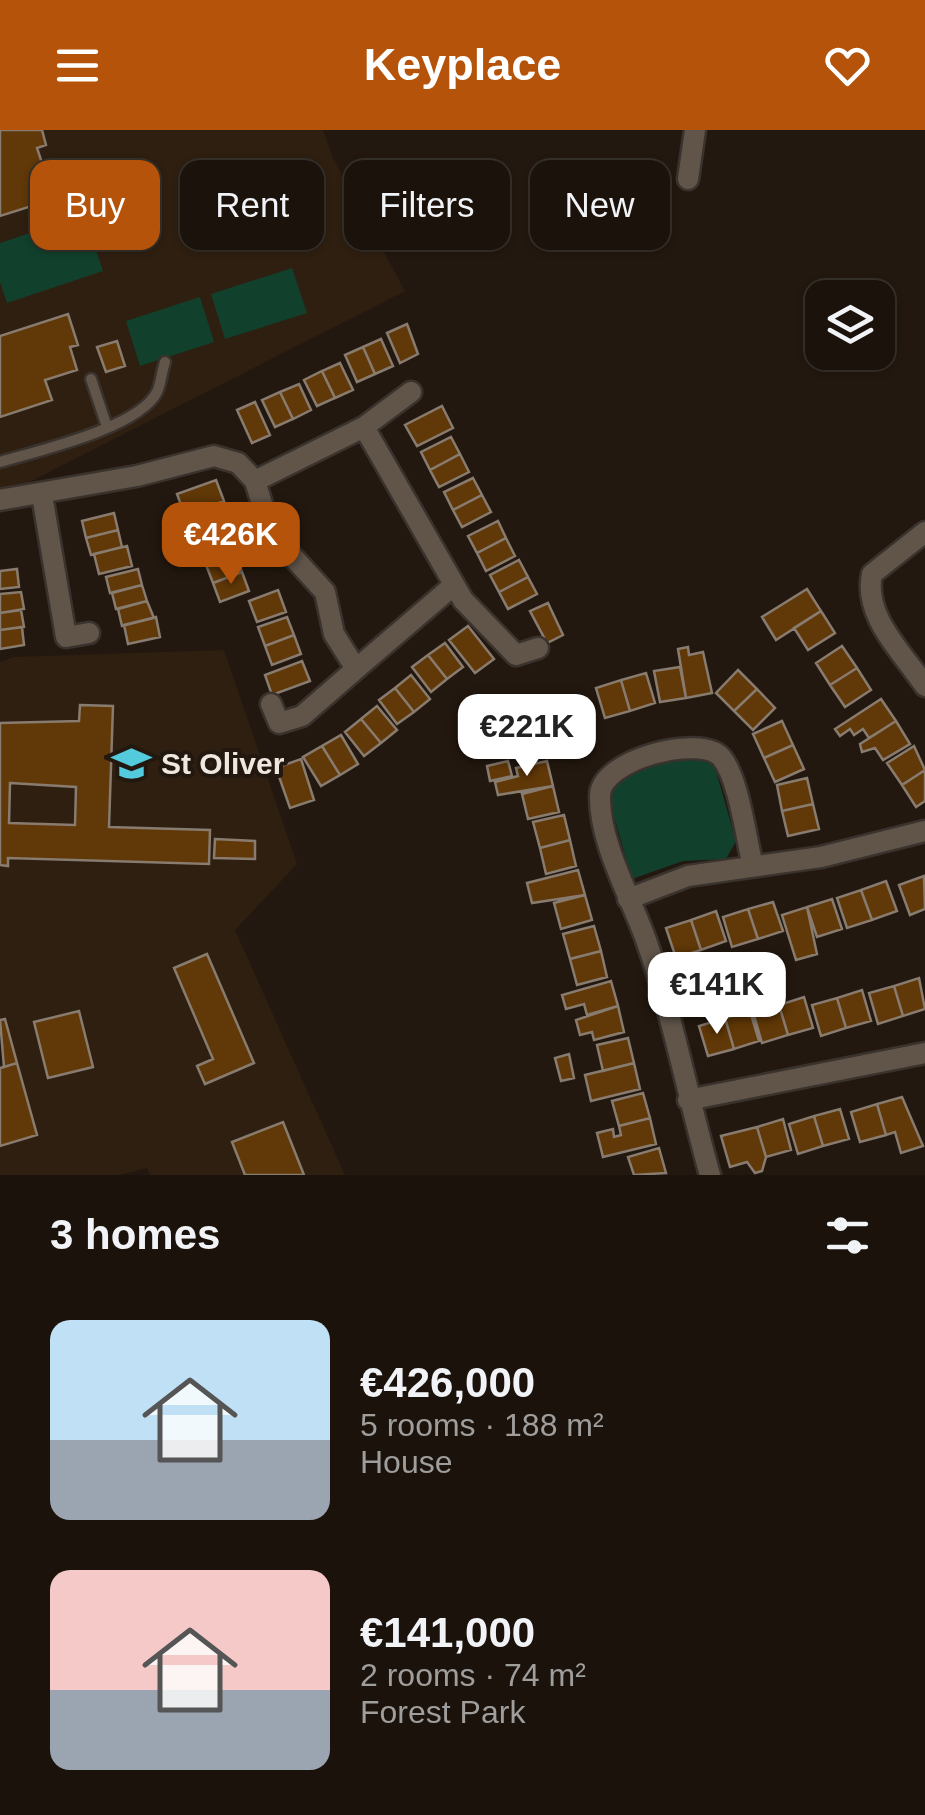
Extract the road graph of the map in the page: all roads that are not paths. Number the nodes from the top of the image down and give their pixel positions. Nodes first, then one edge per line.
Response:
1 (695, 130) edge
2 (688, 179) dead end
3 (164, 362) dead end
4 (92, 378) dead end
5 (411, 392) dead end
6 (364, 427) junction
7 (107, 428) junction
8 (0, 462) edge
9 (255, 481) junction
10 (42, 496) junction
11 (0, 500) edge
12 (925, 532) edge
13 (454, 584) junction
14 (89, 634) dead end
15 (538, 648) dead end
16 (356, 669) junction
17 (925, 686) edge
18 (271, 704) dead end
19 (925, 831) edge
20 (753, 866) junction
21 (628, 900) junction
22 (925, 1053) edge
23 (688, 1100) junction
24 (710, 1175) edge

1 - 2 street
3 - 7 lane
4 - 7 lane
5 - 6 street
6 - 9 street
6 - 13 street
7 - 8 lane
9 - 10 street
9 - 16 street
10 - 11 street
10 - 14 street
12 - 17 street
13 - 15 street
13 - 16 street
16 - 18 street
19 - 20 street
20 - 21 street
20 - 21 street
21 - 23 street
22 - 23 street
23 - 24 street

